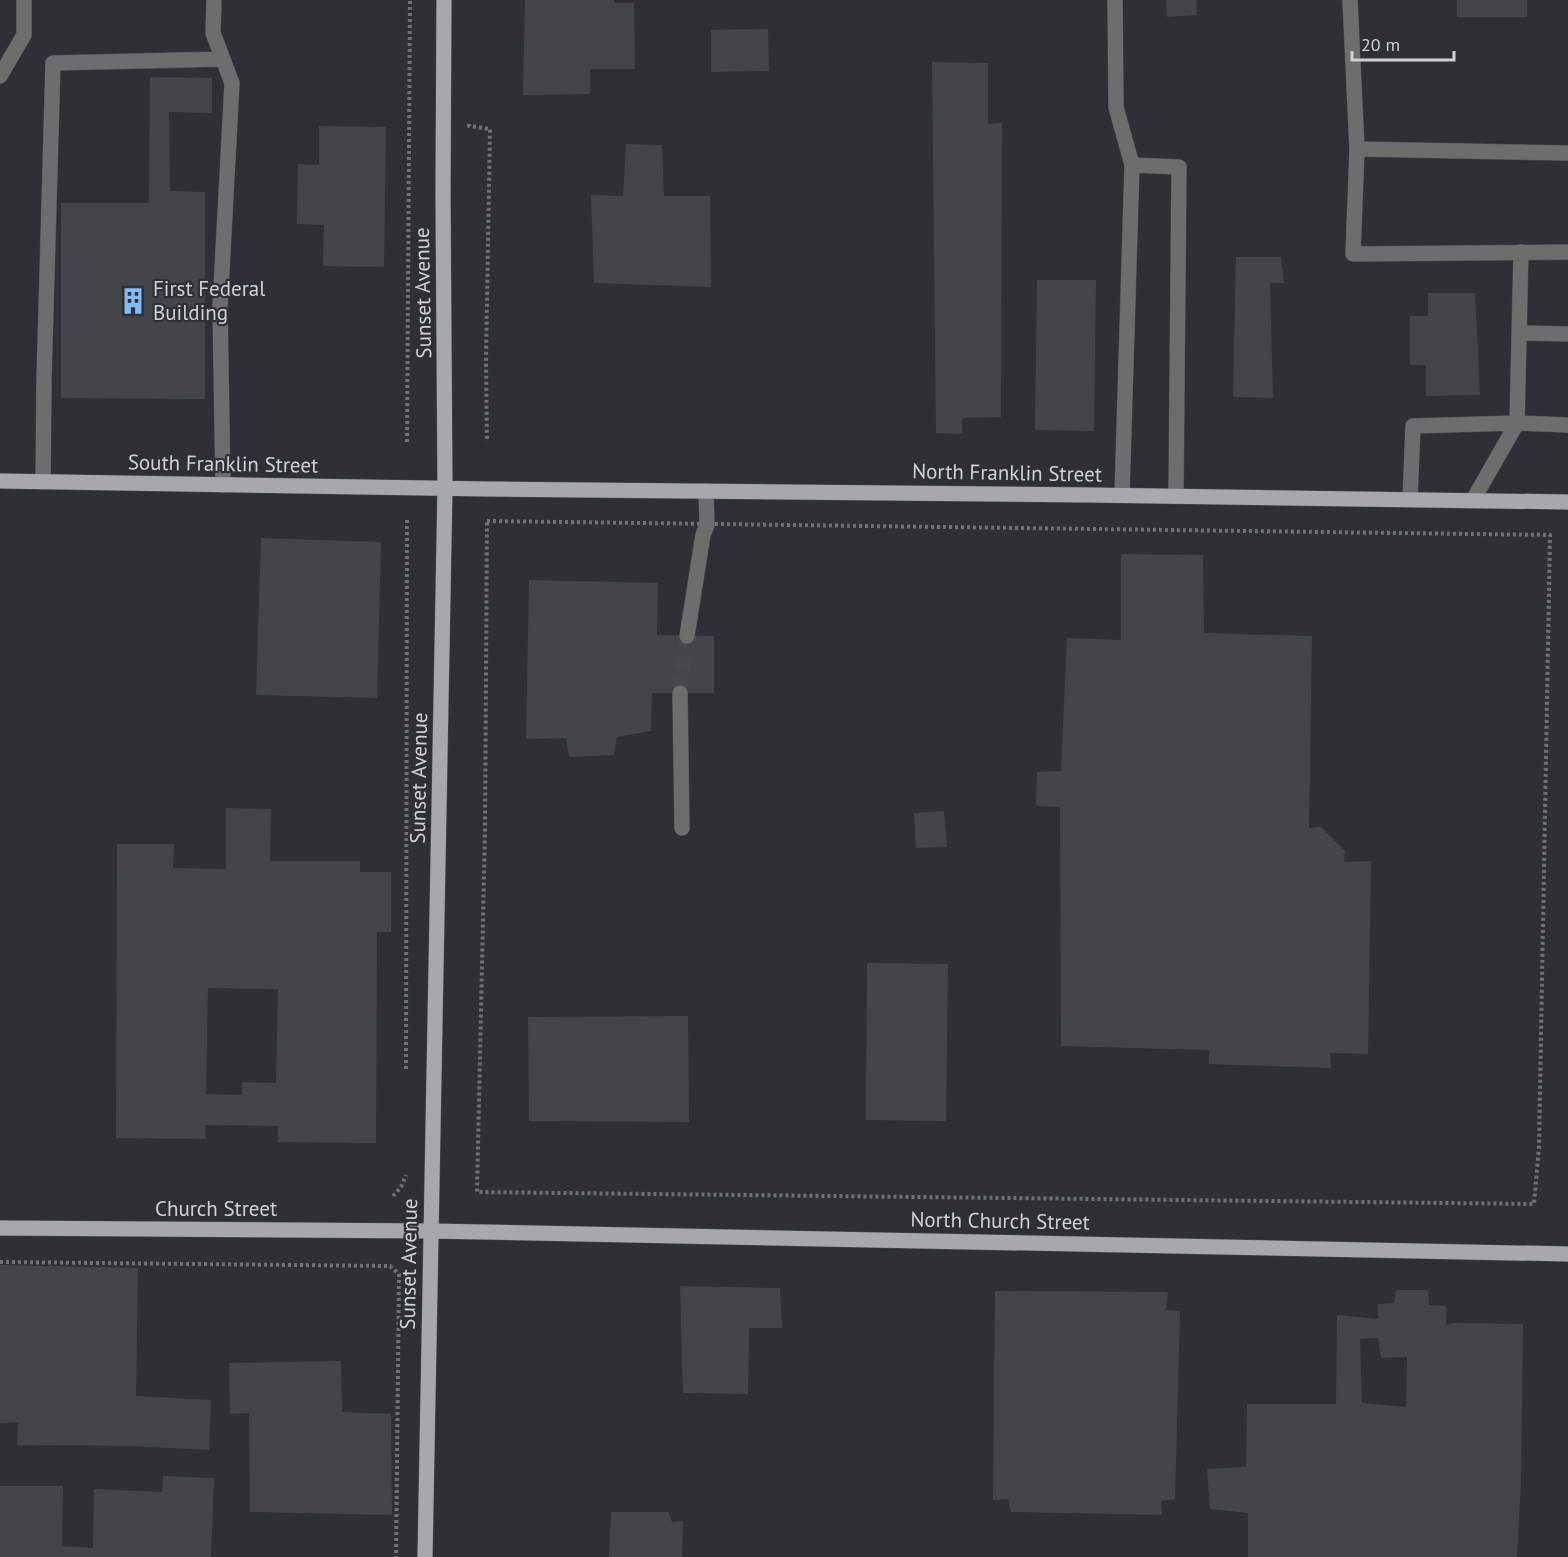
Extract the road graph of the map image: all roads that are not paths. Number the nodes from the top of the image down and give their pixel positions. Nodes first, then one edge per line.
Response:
1 (24, 0) edge
2 (214, 0) edge
3 (444, 0) edge
4 (1115, 0) edge
5 (1350, 0) edge
6 (223, 59) junction
7 (2, 70) edge
8 (1357, 149) junction
9 (1568, 153) edge
10 (1132, 165) junction
11 (1521, 252) junction
12 (1568, 252) edge
13 (1519, 333) junction
14 (1568, 334) edge
15 (1517, 423) junction
16 (1568, 425) edge
17 (0, 481) edge
18 (44, 482) junction
19 (223, 485) junction
20 (445, 488) junction
21 (706, 491) junction
22 (1122, 495) junction
23 (1176, 496) junction
24 (1410, 499) junction
25 (1473, 500) junction
26 (1568, 502) edge
27 (687, 636) tunnel mouth
28 (680, 693) tunnel mouth
29 (682, 828) dead end
30 (0, 1228) edge
31 (431, 1231) junction
32 (1568, 1254) edge
33 (425, 1557) edge

1 - 7 lane
2 - 6 lane
3 - 20 main road, Sunset Avenue
4 - 10 lane
5 - 8 lane
6 - 18 lane
6 - 19 lane
8 - 9 lane
8 - 11 lane
10 - 22 lane
10 - 23 lane
11 - 12 lane
11 - 13 lane
13 - 14 lane
13 - 15 lane
15 - 16 lane
15 - 24 lane
15 - 25 lane
17 - 18 main road, South Franklin Street
18 - 19 main road, South Franklin Street
19 - 20 main road, South Franklin Street
20 - 21 main road, North Franklin Street
20 - 31 main road, Sunset Avenue
21 - 22 main road, North Franklin Street
21 - 27 lane
22 - 23 main road, North Franklin Street
23 - 24 main road, North Franklin Street
24 - 25 main road, North Franklin Street
25 - 26 main road, North Franklin Street
28 - 29 lane
30 - 31 main road, Church Street
31 - 32 main road, North Church Street
31 - 33 main road, Sunset Avenue

